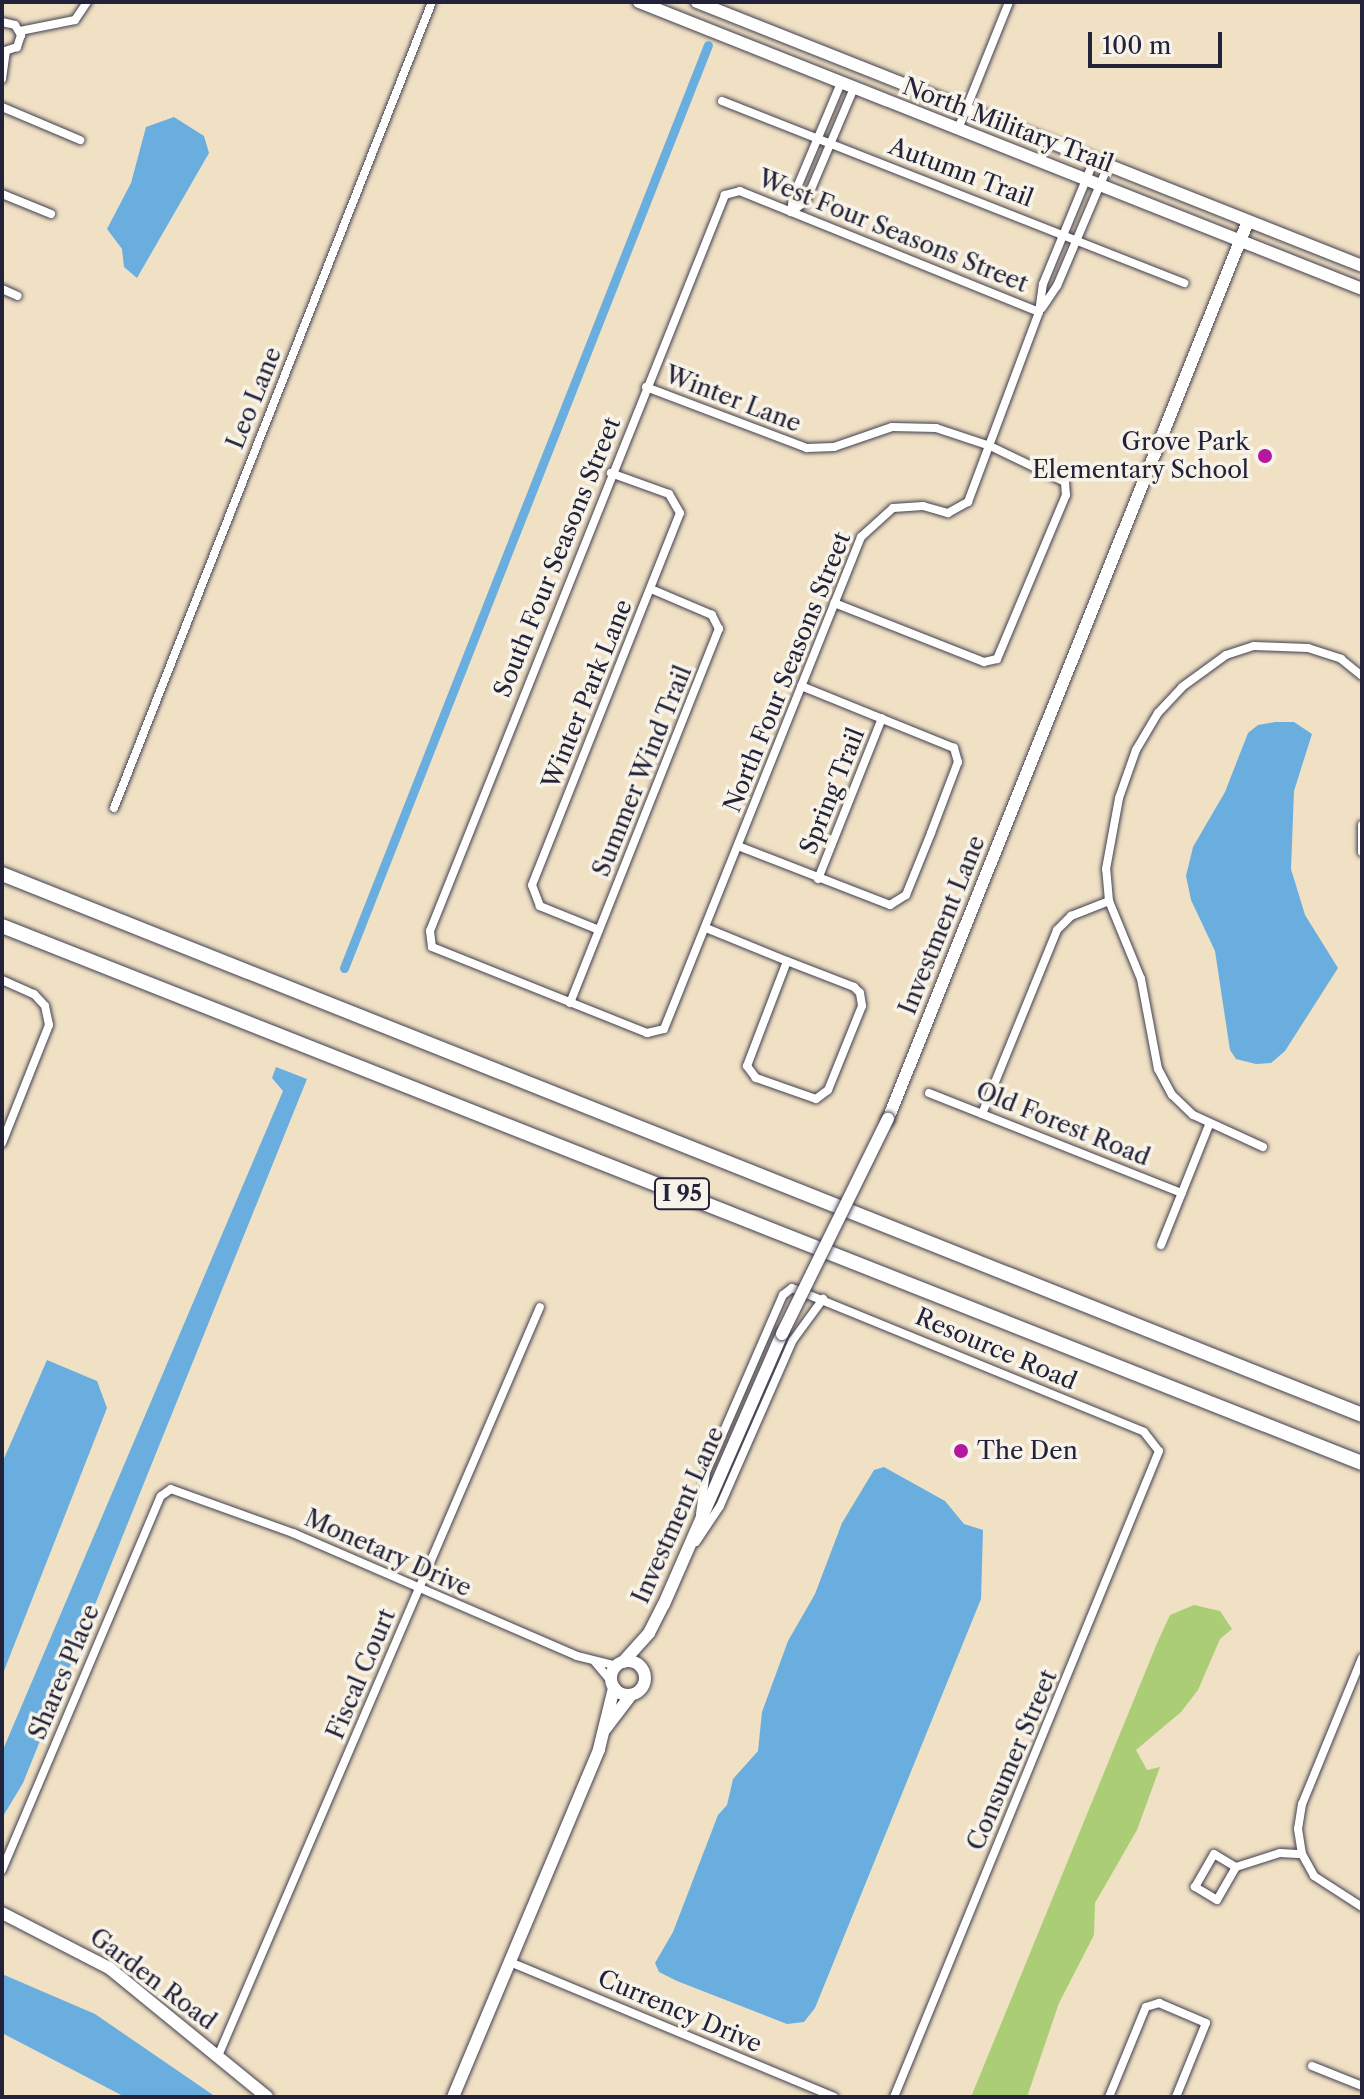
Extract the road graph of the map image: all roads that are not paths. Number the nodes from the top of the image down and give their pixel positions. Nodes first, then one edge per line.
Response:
1 (87, 2) edge
2 (432, 2) edge
3 (639, 2) edge
4 (697, 2) edge
5 (1009, 2) edge
6 (2, 21) edge
7 (20, 31) junction
8 (4, 52) edge
9 (2, 79) edge
10 (841, 83) junction
11 (854, 88) junction
12 (722, 101) dead end
13 (2, 107) edge
14 (966, 110) junction
15 (958, 129) junction
16 (817, 137) junction
17 (80, 140) dead end
18 (829, 142) junction
19 (1094, 160) junction
20 (1108, 166) junction
21 (1087, 179) junction
22 (1100, 184) junction
23 (730, 192) joint
24 (2, 194) edge
25 (791, 212) junction
26 (51, 214) dead end
27 (1248, 221) junction
28 (1065, 235) junction
29 (1076, 239) junction
30 (1240, 240) junction
31 (1362, 266) edge
32 (1185, 283) dead end
33 (2, 289) edge
34 (1362, 289) edge
35 (18, 296) dead end
36 (1039, 312) junction
37 (646, 387) junction
38 (990, 446) junction
39 (611, 473) junction
40 (651, 589) junction
41 (834, 603) junction
42 (1362, 676) edge
43 (801, 686) junction
44 (882, 718) junction
45 (114, 808) dead end
46 (1362, 825) edge
47 (738, 846) junction
48 (1362, 852) edge
49 (2, 874) edge
50 (818, 879) junction
51 (1109, 901) junction
52 (2, 926) edge
53 (706, 928) junction
54 (599, 930) junction
55 (787, 961) junction
56 (2, 980) edge
57 (570, 1003) junction
58 (929, 1093) dead end
59 (982, 1114) junction
60 (1209, 1125) junction
61 (2, 1143) edge
62 (1263, 1147) dead end
63 (1182, 1193) junction
64 (1161, 1245) dead end
65 (823, 1299) junction
66 (540, 1307) dead end
67 (1362, 1415) edge
68 (1153, 1438) joint
69 (1362, 1463) edge
70 (165, 1491) joint
71 (699, 1526) junction
72 (686, 1555) junction
73 (419, 1589) junction
74 (649, 1633) junction
75 (1362, 1658) edge
76 (595, 1661) junction
77 (620, 1664) junction
78 (642, 1669) junction
79 (613, 1685) junction
80 (631, 1695) junction
81 (605, 1729) junction
82 (1302, 1854) junction
83 (1236, 1867) junction
84 (2, 1870) edge
85 (1362, 1907) edge
86 (2, 1913) edge
87 (510, 1962) junction
88 (218, 2056) junction
89 (1312, 2066) dead end
90 (1362, 2086) edge
91 (267, 2097) edge
92 (453, 2097) edge
93 (834, 2097) edge
94 (894, 2097) edge
95 (1109, 2097) edge
96 (1176, 2097) edge

1 - 7 street
2 - 45 street, Leo Lane
3 - 10 street, North Military Trail
4 - 14 street, North Military Trail
5 - 14 street
6 - 7 street
7 - 8 street
8 - 9 street
10 - 11 street, North Military Trail
10 - 16 street
11 - 15 street, North Military Trail
11 - 18 street
12 - 16 street, Autumn Trail
13 - 17 street
14 - 15 street
14 - 19 street, North Military Trail
15 - 21 street, North Military Trail
16 - 18 street, Autumn Trail
16 - 25 street
18 - 25 street
18 - 28 street, Autumn Trail
19 - 20 street, North Military Trail
19 - 21 street
20 - 22 street
20 - 27 street, North Military Trail
21 - 22 street, North Military Trail
21 - 28 street
22 - 29 street
22 - 30 street, North Military Trail
23 - 25 street, West Four Seasons Street
23 - 37 street, South Four Seasons Street
24 - 26 street
25 - 36 street, West Four Seasons Street
27 - 30 street, Investment Lane
27 - 31 street, North Military Trail
28 - 29 street, Autumn Trail
28 - 36 street
29 - 32 street, Autumn Trail
29 - 36 street
30 - 34 street, North Military Trail
30 - 71 street, Investment Lane, bridge
33 - 35 street
36 - 38 street, North Four Seasons Street
37 - 38 street, Winter Lane
37 - 39 street, South Four Seasons Street
38 - 41 street, North Four Seasons Street
38 - 41 street, Winter Lane
39 - 40 street, Winter Park Lane
39 - 57 street, South Four Seasons Street
40 - 54 street, Winter Park Lane
40 - 54 street, Summer Wind Trail
41 - 43 street, North Four Seasons Street
42 - 51 street
43 - 44 street
43 - 47 street, North Four Seasons Street
44 - 50 street, Spring Trail
44 - 50 street
46 - 48 street
47 - 50 street
47 - 53 street, North Four Seasons Street
49 - 67 highway, I 95
51 - 59 street
51 - 60 street
52 - 69 highway, I 95
53 - 55 street
53 - 57 street, North Four Seasons Street
54 - 57 street, Summer Wind Trail
55 - 55 street
56 - 61 street
58 - 59 street, Old Forest Road
59 - 63 street, Old Forest Road
60 - 62 street
60 - 63 street
63 - 64 street
65 - 68 street, Resource Road
65 - 71 street, Resource Road
65 - 72 street
66 - 73 street, Fiscal Court
68 - 94 street, Consumer Street
70 - 73 street, Monetary Drive
70 - 84 street, Shares Place
71 - 72 street, Investment Lane
72 - 74 street, Investment Lane
73 - 76 street, Monetary Drive
73 - 88 street, Fiscal Court
74 - 77 street, Investment Lane
74 - 78 street, Investment Lane
75 - 82 street
76 - 77 street, Monetary Drive
76 - 79 street, Monetary Drive
77 - 78 street
77 - 79 street
78 - 80 street, Investment Lane
79 - 80 street
79 - 81 street
80 - 81 street
81 - 87 street
82 - 83 street
82 - 85 street
83 - 83 street
86 - 88 street, Garden Road
87 - 92 street
87 - 93 street, Currency Drive
88 - 91 street, Garden Road
89 - 90 street
95 - 96 street

